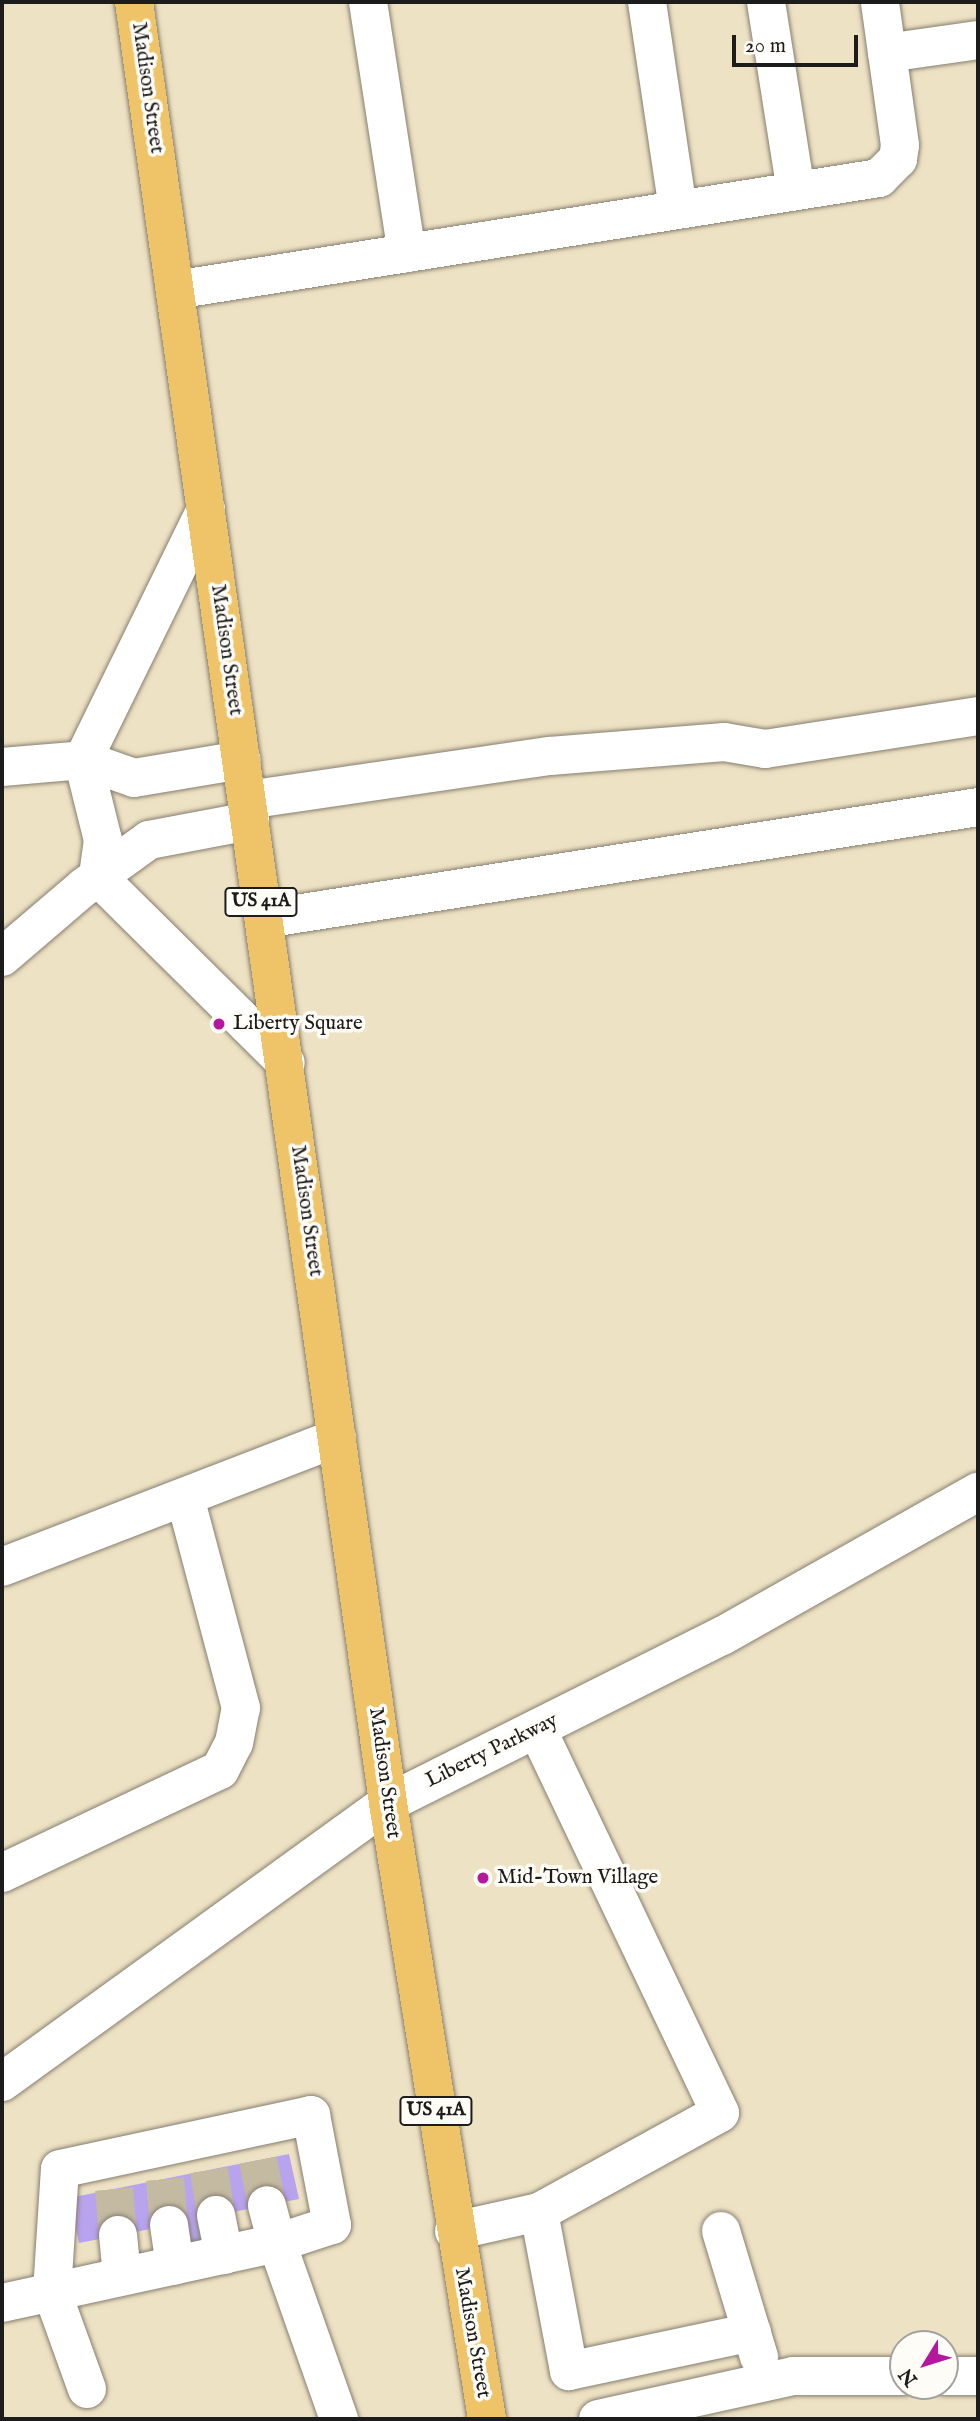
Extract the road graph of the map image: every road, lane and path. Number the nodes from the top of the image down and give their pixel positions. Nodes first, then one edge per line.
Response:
1 (134, 2) edge
2 (368, 2) edge
3 (647, 2) edge
4 (766, 2) edge
5 (880, 2) edge
6 (978, 40) edge
7 (887, 53) junction
8 (796, 191) junction
9 (678, 209) junction
10 (407, 253) junction
11 (175, 290) junction
12 (206, 509) junction
13 (978, 716) edge
14 (83, 760) junction
15 (242, 760) junction
16 (2, 767) edge
17 (978, 807) edge
18 (248, 811) junction
19 (98, 877) junction
20 (264, 919) junction
21 (2, 957) edge
22 (286, 1063) junction
23 (337, 1438) junction
24 (978, 1492) edge
25 (185, 1497) junction
26 (2, 1567) edge
27 (537, 1729) junction
28 (388, 1803) junction
29 (2, 1873) edge
30 (2, 2082) edge
31 (267, 2205) tunnel mouth
32 (539, 2212) junction
33 (216, 2215) tunnel mouth
34 (169, 2225) tunnel mouth
35 (454, 2231) junction
36 (721, 2231) dead end
37 (118, 2235) tunnel mouth
38 (277, 2243) junction
39 (224, 2255) junction
40 (175, 2266) junction
41 (122, 2276) junction
42 (52, 2292) junction
43 (2, 2303) edge
44 (752, 2332) junction
45 (597, 2365) junction
46 (889, 2376) edge
47 (959, 2376) edge
48 (978, 2376) edge
49 (766, 2382) junction
50 (87, 2389) dead end
51 (602, 2418) edge
52 (339, 2419) edge
53 (487, 2419) edge

1 - 11 main road, Madison Street / US 41A
2 - 10 street
3 - 9 street
4 - 8 street
5 - 7 street
6 - 7 street
7 - 8 street
8 - 9 street
9 - 10 street
10 - 11 street
11 - 12 main road, Madison Street / US 41A
12 - 14 street
12 - 15 main road, Madison Street / US 41A
13 - 18 street
14 - 15 street
14 - 16 street
14 - 19 street
15 - 18 main road, Madison Street / US 41A
17 - 20 street
18 - 19 street
18 - 20 main road, Madison Street / US 41A
19 - 21 street
19 - 22 street
20 - 22 main road, Madison Street / US 41A
22 - 23 main road, Madison Street / US 41A
23 - 25 street
23 - 28 main road, Madison Street / US 41A
24 - 27 street, Liberty Parkway
25 - 26 street
25 - 29 street
27 - 28 street, Liberty Parkway
27 - 32 street
28 - 30 street, Liberty Parkway
28 - 35 main road, Madison Street / US 41A
31 - 38 street
32 - 35 street
32 - 45 street
33 - 39 street
34 - 40 street
35 - 53 main road, Madison Street / US 41A
36 - 44 street
37 - 41 street
38 - 39 street
38 - 42 street
38 - 52 street
39 - 40 street
40 - 41 street
41 - 42 street
42 - 43 street
42 - 50 street
44 - 45 street
44 - 49 street
45 - 51 street
46 - 49 street
47 - 48 street
49 - 51 street

